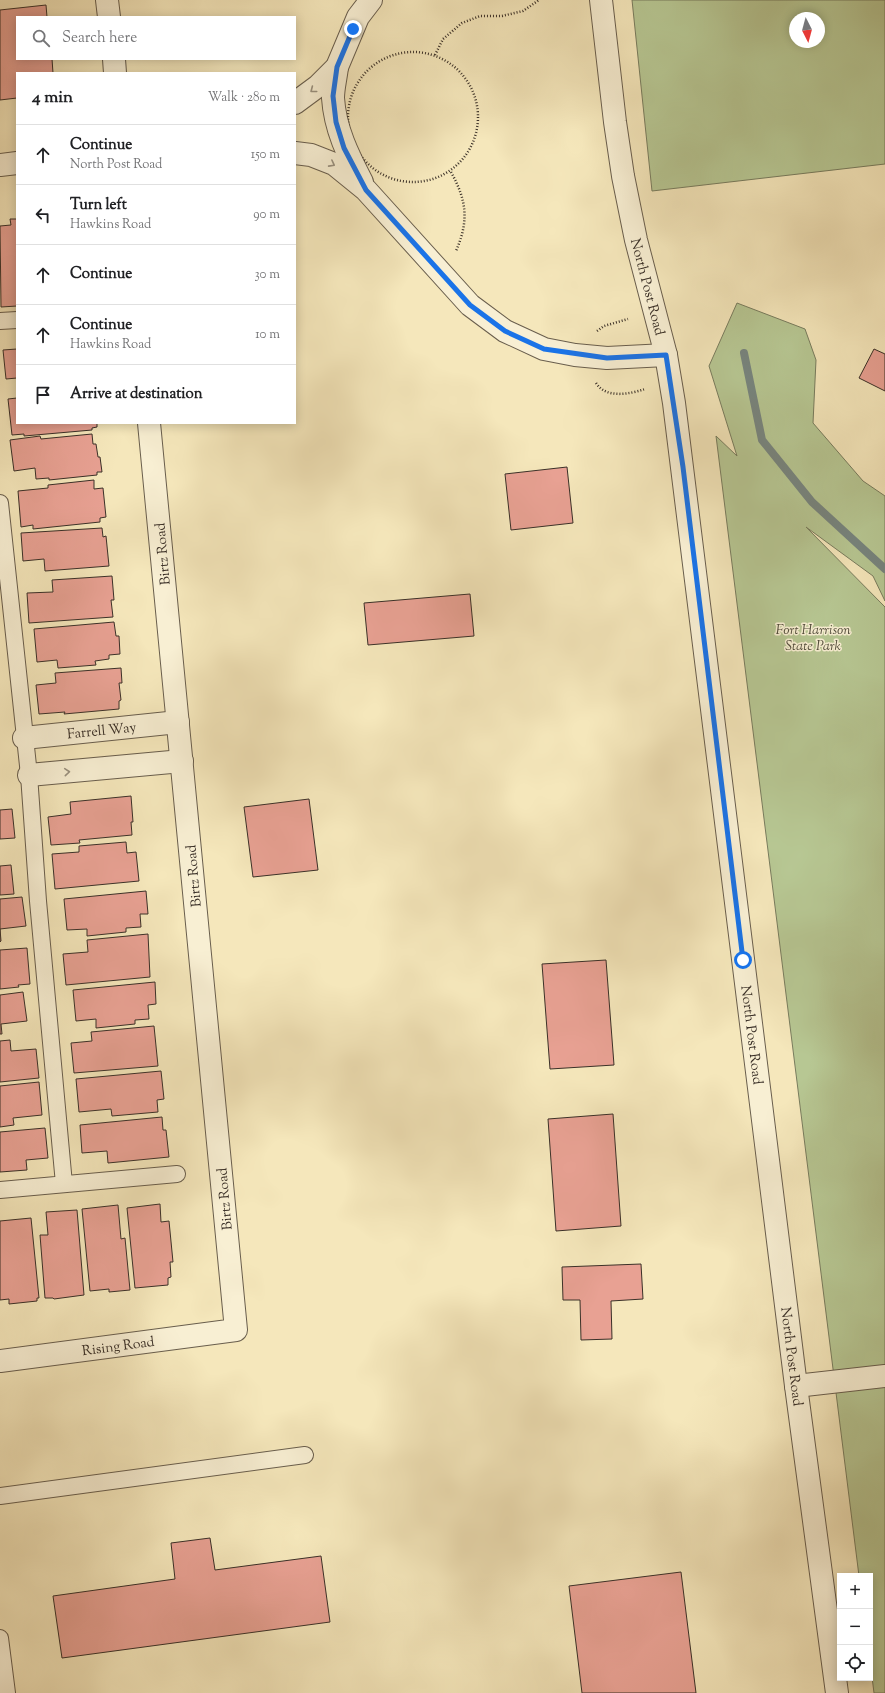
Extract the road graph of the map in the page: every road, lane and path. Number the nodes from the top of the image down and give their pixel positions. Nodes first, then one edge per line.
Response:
1 (107, 0) edge
2 (371, 0) edge
3 (539, 0) edge
4 (601, 0) edge
5 (109, 16) edge
6 (435, 56) junction
7 (114, 60) edge
8 (337, 67) junction
9 (115, 72) edge
10 (358, 82) dead end
11 (296, 102) edge
12 (296, 153) edge
13 (16, 163) edge
14 (0, 165) edge
15 (451, 172) junction
16 (380, 173) dead end
17 (394, 179) dead end
18 (374, 184) junction
19 (455, 254) dead end
20 (628, 319) dead end
21 (16, 320) edge
22 (0, 321) edge
23 (595, 332) dead end
24 (666, 355) junction
25 (595, 382) dead end
26 (645, 390) dead end
27 (149, 424) edge
28 (0, 502) edge
29 (178, 722) junction
30 (24, 738) junction
31 (182, 761) junction
32 (29, 775) junction
33 (177, 1174) dead end
34 (64, 1184) junction
35 (0, 1190) edge
36 (236, 1330) joint
37 (0, 1360) edge
38 (885, 1376) edge
39 (796, 1386) junction
40 (305, 1455) dead end
41 (0, 1496) edge
42 (0, 1638) edge
43 (7, 1693) edge
44 (837, 1693) edge

1 - 5 street
2 - 8 street
3 - 6 path
4 - 24 street, North Post Road
6 - 10 path
6 - 15 path
7 - 9 street
8 -> 11 street
8 - 18 street
12 -> 18 street
13 - 14 street
15 - 17 path
15 - 19 path
16 - 18 path
18 - 24 street
20 - 23 path
21 - 22 lane
24 - 39 street, North Post Road
25 - 26 path
27 - 29 street, Birtz Road
28 - 30 lane
29 - 30 street, Farrell Way
29 - 31 street, Birtz Road
30 - 32 lane
32 -> 31 street
31 - 36 street, Birtz Road
32 - 34 lane
33 - 34 lane
34 - 35 lane
36 - 37 street, Rising Road
38 - 39 street
39 - 44 street, North Post Road
40 - 41 lane
42 - 43 lane

